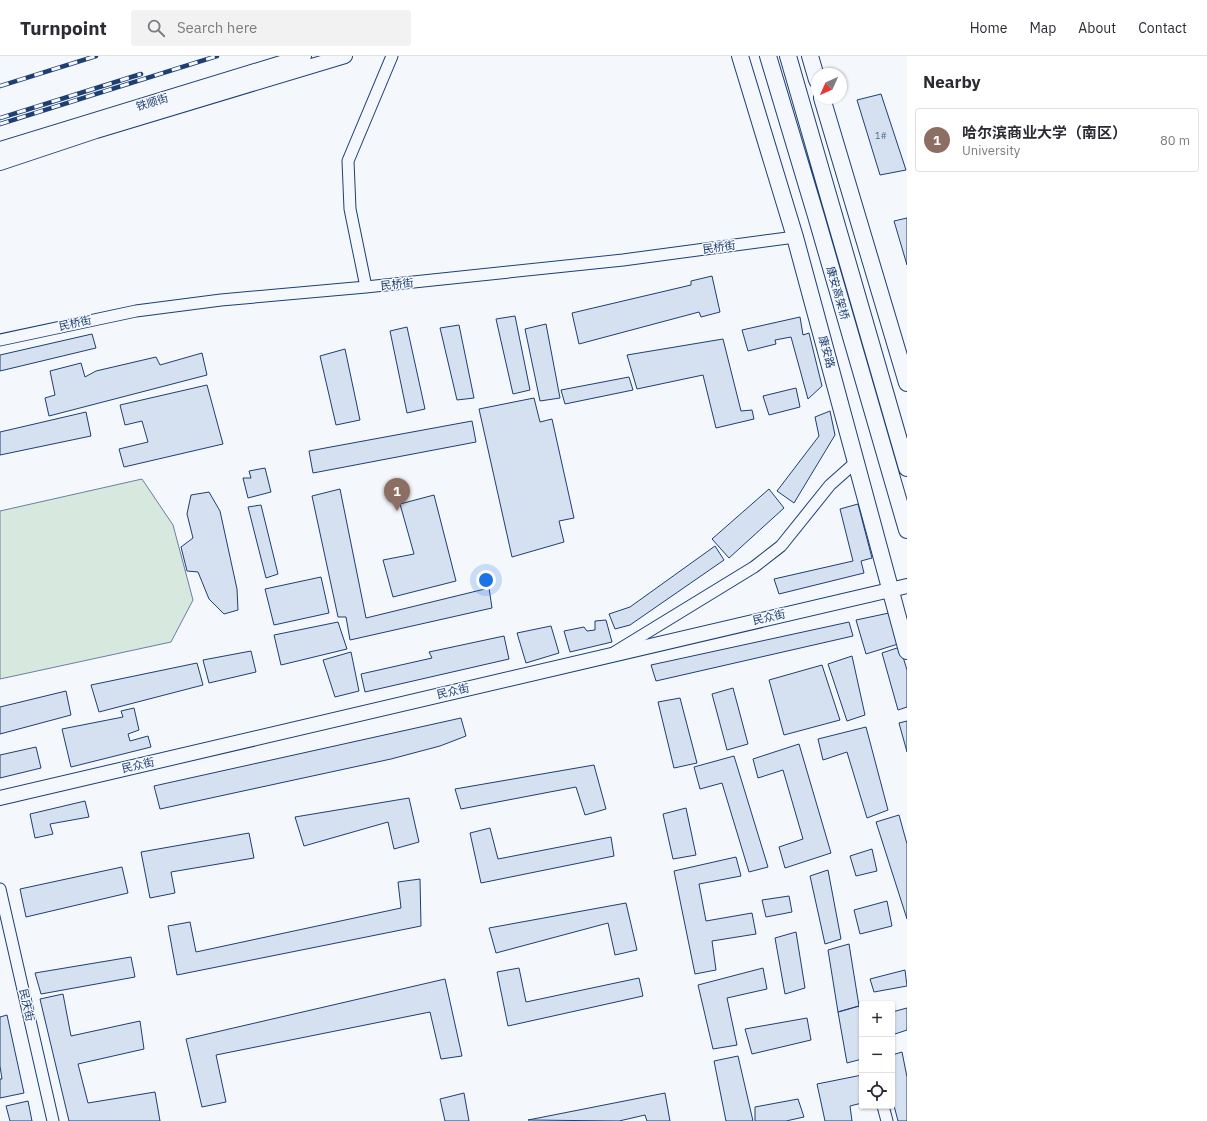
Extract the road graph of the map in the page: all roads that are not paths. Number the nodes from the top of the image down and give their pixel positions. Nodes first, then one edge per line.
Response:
1 (304, 56) edge
2 (345, 56) edge
3 (392, 56) edge
4 (740, 56) edge
5 (768, 56) edge
6 (788, 56) edge
7 (810, 56) edge
8 (814, 68) edge
9 (824, 104) edge
10 (0, 149) edge
11 (0, 163) edge
12 (795, 236) junction
13 (366, 287) junction
14 (0, 340) edge
15 (907, 383) edge
16 (857, 460) junction
17 (907, 468) edge
18 (907, 530) edge
19 (907, 586) edge
20 (890, 589) junction
21 (907, 651) edge
22 (613, 653) junction
23 (0, 798) edge
24 (0, 889) edge
25 (884, 1109) edge
26 (53, 1121) edge
27 (887, 1121) edge

1 - 10 main road, 铁顺街
2 - 11 main road
3 - 13 street
4 - 12 highway, 康安路
5 - 18 highway, 康安高架桥
6 - 17 highway, 康安高架桥
7 - 8 highway
9 - 15 highway
12 - 13 street, 民桥街
12 - 16 highway, 康安路
13 - 14 street, 民桥街
16 - 20 highway, 康安路
16 - 22 street
19 - 20 main road, 民众街
20 - 21 highway, 康安路
20 - 22 main road, 民众街
22 - 23 main road, 民众街
24 - 26 street, 民庆街
25 - 27 street

